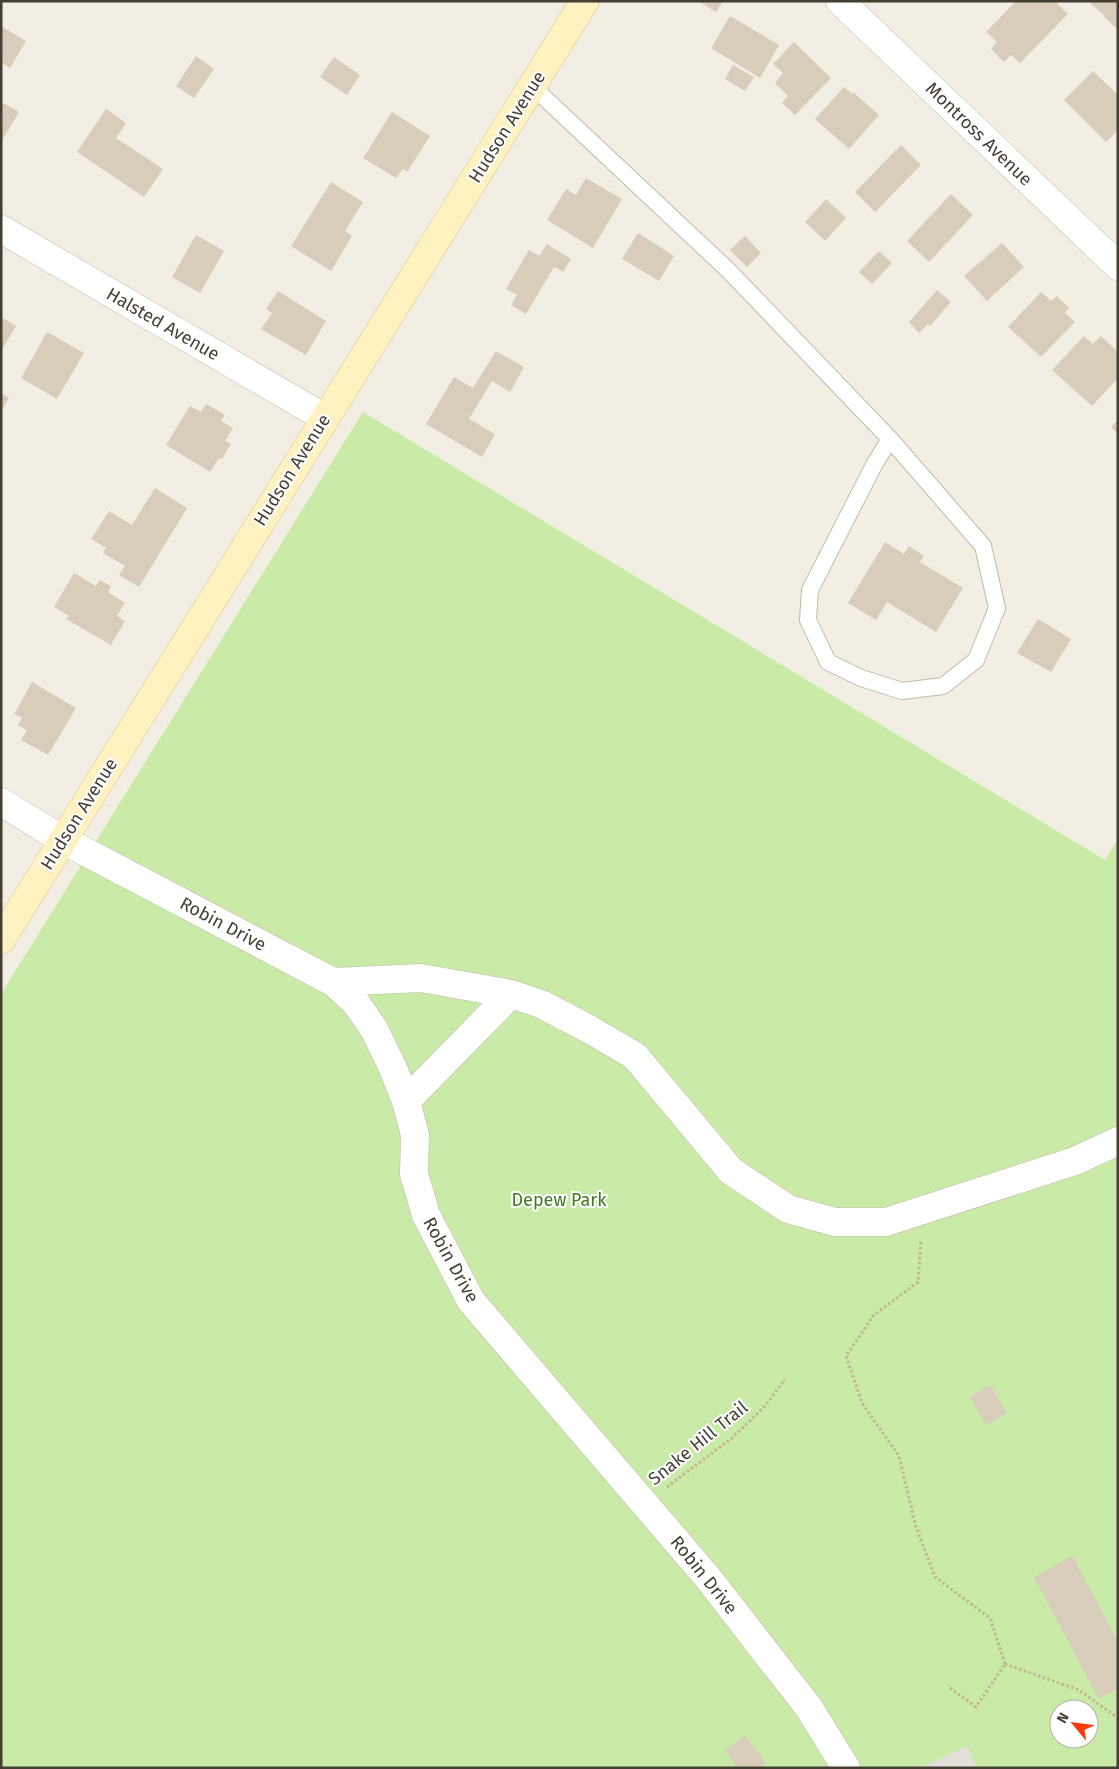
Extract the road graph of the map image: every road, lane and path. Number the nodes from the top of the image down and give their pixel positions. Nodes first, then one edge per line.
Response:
1 (585, 1) edge
2 (840, 1) edge
3 (533, 87) junction
4 (1, 229) edge
5 (1118, 266) edge
6 (324, 418) junction
7 (890, 439) junction
8 (1, 802) edge
9 (64, 840) junction
10 (1, 940) edge
11 (333, 982) junction
12 (512, 994) junction
13 (406, 1101) junction
14 (1118, 1141) edge
15 (927, 1209) junction
16 (785, 1380) dead end
17 (644, 1503) junction
18 (1005, 1664) junction
19 (950, 1688) dead end
20 (1118, 1718) edge
21 (849, 1767) edge

1 - 3 street, Hudson Avenue
2 - 5 street, Montross Avenue
3 - 6 street, Hudson Avenue
3 - 7 lane
4 - 6 street, Halsted Avenue
6 - 9 street, Hudson Avenue
7 - 7 lane
8 - 9 street, Robin Drive
9 - 10 street, Hudson Avenue
9 - 11 street, Robin Drive
11 - 12 street
11 - 13 street, Robin Drive
12 - 13 street
12 - 15 street
13 - 17 street, Robin Drive
14 - 15 street
15 - 18 path
16 - 17 path, Snake Hill Trail
17 - 21 street, Robin Drive
18 - 19 path
18 - 20 path

